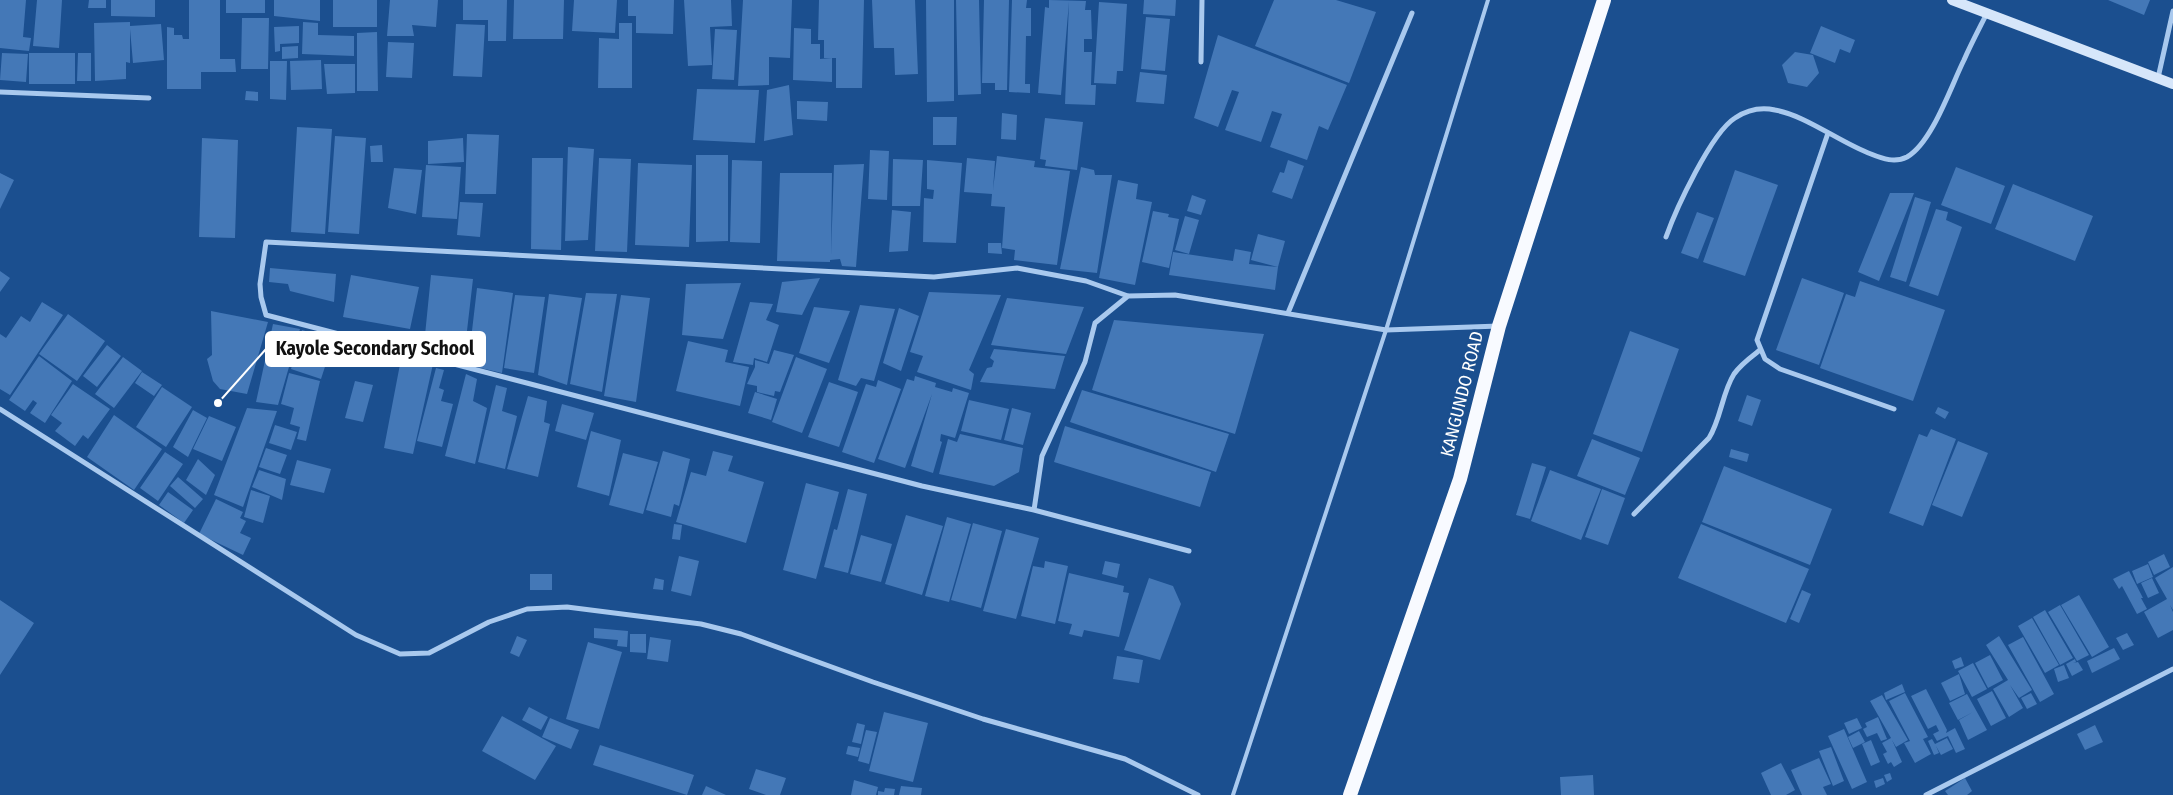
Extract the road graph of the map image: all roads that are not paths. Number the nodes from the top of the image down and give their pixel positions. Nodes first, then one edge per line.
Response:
1 (1202, 0) edge
2 (1488, 0) edge
3 (1604, 0) edge
4 (1952, 0) edge
5 (2173, 11) edge
6 (1987, 12) junction
7 (1412, 13) dead end
8 (1201, 62) dead end
9 (2158, 79) junction
10 (2173, 84) edge
11 (0, 92) edge
12 (149, 98) dead end
13 (1828, 134) junction
14 (1666, 237) dead end
15 (1128, 296) junction
16 (1288, 313) junction
17 (1499, 326) junction
18 (1386, 330) junction
19 (1760, 350) junction
20 (0, 409) edge
21 (1894, 409) dead end
22 (1034, 510) junction
23 (1634, 514) dead end
24 (1189, 551) dead end
25 (2173, 669) edge
26 (1198, 795) edge
27 (1233, 795) edge
28 (1350, 795) edge
29 (1926, 795) edge

1 - 8 street
2 - 18 lane
3 - 17 highway, KANGUNDO ROAD
4 - 6 main road
5 - 9 street
6 - 9 main road
6 - 13 street
7 - 16 street
9 - 10 main road
11 - 12 street
13 - 14 street
13 - 19 street
15 - 16 street
15 - 22 street
15 - 22 street
16 - 18 street
17 - 18 street
17 - 28 highway, KANGUNDO ROAD
18 - 27 lane
19 - 21 street
19 - 23 street
20 - 26 street
22 - 24 street
25 - 29 street

